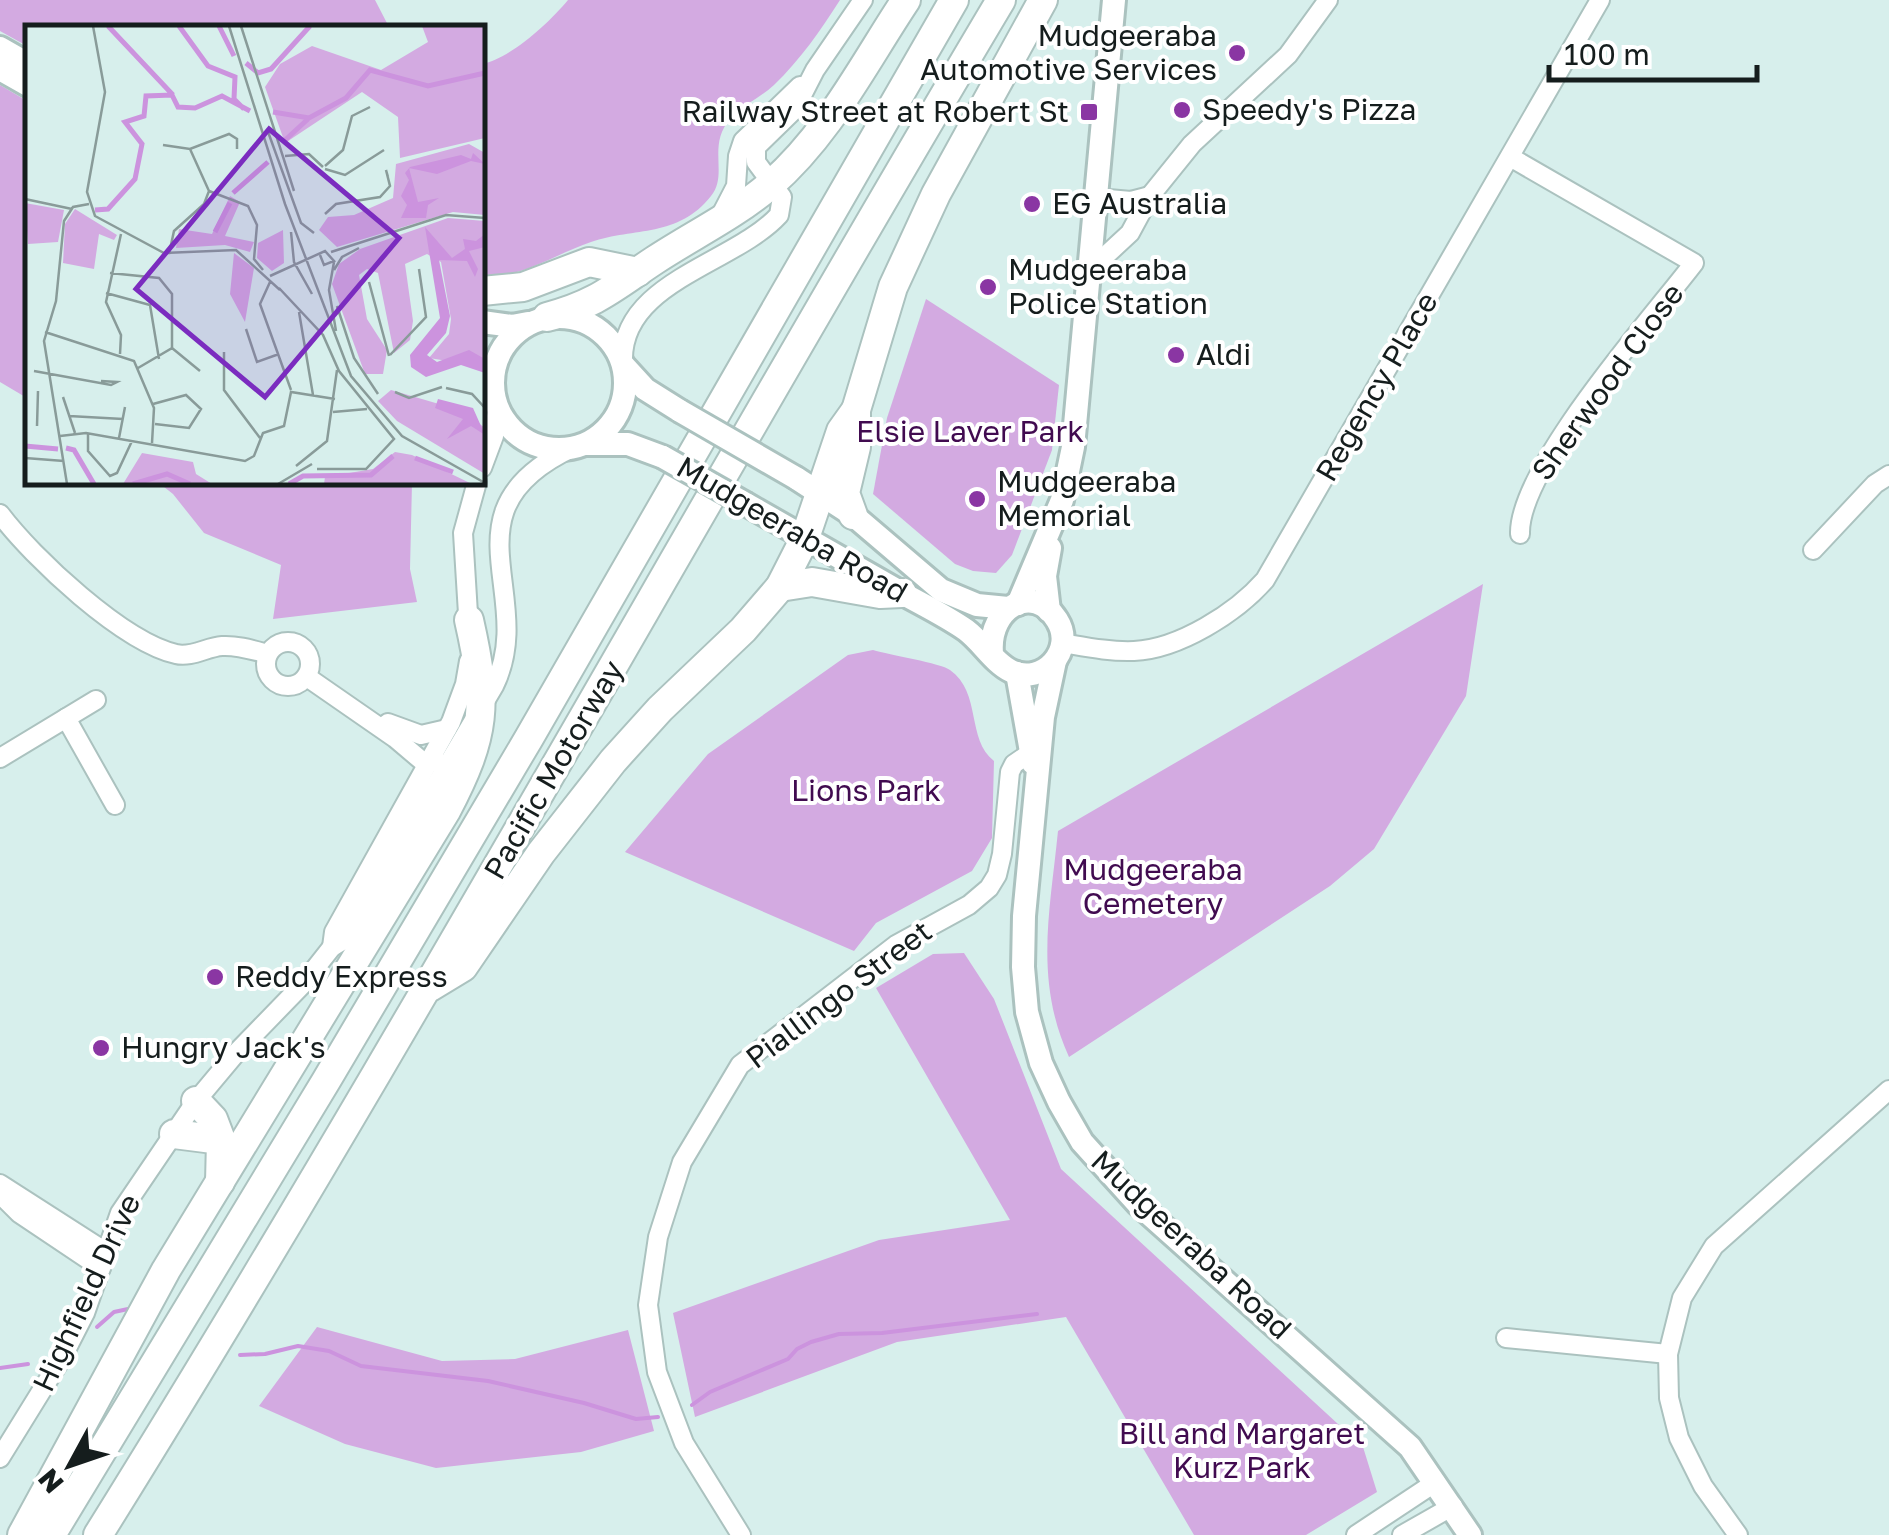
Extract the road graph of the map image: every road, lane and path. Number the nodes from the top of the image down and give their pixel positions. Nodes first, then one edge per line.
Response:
1 (863, 0) edge
2 (906, 0) edge
3 (954, 0) edge
4 (1001, 0) edge
5 (1043, 0) edge
6 (1114, 0) edge
7 (1328, 0) edge
8 (1600, 0) edge
9 (0, 48) edge
10 (25, 62) edge
11 (0, 70) edge
12 (816, 70) junction
13 (25, 83) edge
14 (1510, 157) junction
15 (773, 183) junction
16 (1150, 196) junction
17 (1097, 198) junction
18 (712, 228) junction
19 (1090, 270) junction
20 (638, 272) junction
21 (485, 291) edge
22 (541, 319) junction
23 (485, 322) edge
24 (623, 364) junction
25 (485, 371) edge
26 (495, 400) junction
27 (856, 410) junction
28 (576, 447) junction
29 (485, 460) edge
30 (1889, 476) edge
31 (464, 485) edge
32 (476, 485) edge
33 (808, 485) junction
34 (0, 514) edge
35 (852, 515) junction
36 (1055, 520) junction
37 (464, 534) junction
38 (1520, 534) dead end
39 (805, 538) junction
40 (1813, 550) dead end
41 (780, 587) junction
42 (902, 593) junction
43 (1013, 606) junction
44 (1049, 611) junction
45 (469, 620) junction
46 (1059, 652) junction
47 (268, 654) junction
48 (992, 654) junction
49 (309, 672) junction
50 (1017, 674) junction
51 (96, 700) dead end
52 (482, 705) junction
53 (66, 718) junction
54 (447, 729) junction
55 (1030, 753) junction
56 (454, 755) junction
57 (0, 758) edge
58 (427, 763) junction
59 (1037, 781) junction
60 (115, 804) dead end
61 (332, 947) junction
62 (428, 988) junction
63 (1889, 1090) edge
64 (196, 1101) junction
65 (174, 1134) junction
66 (221, 1140) junction
67 (0, 1184) edge
68 (220, 1184) junction
69 (0, 1194) edge
70 (103, 1260) junction
71 (1506, 1338) dead end
72 (1668, 1354) junction
73 (0, 1458) edge
74 (1436, 1482) junction
75 (1453, 1506) junction
76 (22, 1535) edge
77 (51, 1535) edge
78 (98, 1535) edge
79 (742, 1535) edge
80 (1356, 1535) edge
81 (1402, 1535) edge
82 (1470, 1535) edge
83 (1738, 1535) edge

1 - 12 street
2 - 15 highway
3 - 77 highway, Pacific Motorway
4 - 62 highway, Pacific Motorway
5 - 27 highway
6 - 17 main road
7 - 16 street
8 - 14 street, Regency Place
9 - 10 main road
11 - 13 main road
12 - 15 street
12 - 18 street
14 - 38 street, Sherwood Close
14 - 46 street, Regency Place
15 - 18 highway
15 - 24 street
16 - 17 street
16 - 19 street
17 - 19 main road
18 - 20 highway
19 - 36 main road
20 - 21 highway
20 - 22 highway
22 - 23 main road
22 - 24 main road
22 - 26 main road
24 - 28 main road
24 - 33 main road, Mudgeeraba Road, bridge
25 - 26 main road
26 - 28 main road
26 - 29 street
27 - 33 highway
27 - 35 highway
28 - 39 main road, Mudgeeraba Road, bridge
28 - 52 street, Highfield Drive
30 - 40 street
31 - 37 street
32 - 37 street, Highfield Drive
33 - 35 main road, Mudgeeraba Road
33 - 39 highway
34 - 47 street
35 - 43 main road, Mudgeeraba Road
36 - 43 main road
36 - 44 main road
37 - 45 street, Highfield Drive
39 - 41 highway
39 - 42 main road, Mudgeeraba Road
41 - 42 highway
41 - 62 highway
42 - 48 main road, Mudgeeraba Road
43 - 44 main road
43 - 48 main road
44 - 46 main road
45 - 52 highway
45 - 54 street, Highfield Drive
46 - 50 main road
46 - 59 main road, Mudgeeraba Road
47 - 49 street
47 - 49 street
48 - 50 main road
49 - 54 street
49 - 58 street
50 - 55 main road, Mudgeeraba Road
51 - 53 street
52 - 56 street, Highfield Drive
52 - 68 highway
53 - 57 street
53 - 60 street
54 - 58 street, Highfield Drive
55 - 59 main road, Mudgeeraba Road
55 - 79 street, Piallingo Street
56 - 58 street
56 - 61 street, Highfield Drive
58 - 61 street, Highfield Drive
59 - 74 main road, Mudgeeraba Road
61 - 64 street, Highfield Drive
62 - 78 highway, Pacific Motorway
63 - 72 street
64 - 65 street, Highfield Drive
64 - 66 highway
65 - 66 highway
65 - 70 street, Highfield Drive
66 - 68 highway
67 - 70 street
68 - 76 highway
69 - 70 street
70 - 73 street, Highfield Drive
71 - 72 street
72 - 83 street
74 - 75 main road, Mudgeeraba Road
74 - 80 street
75 - 81 street
75 - 82 main road, Mudgeeraba Road

